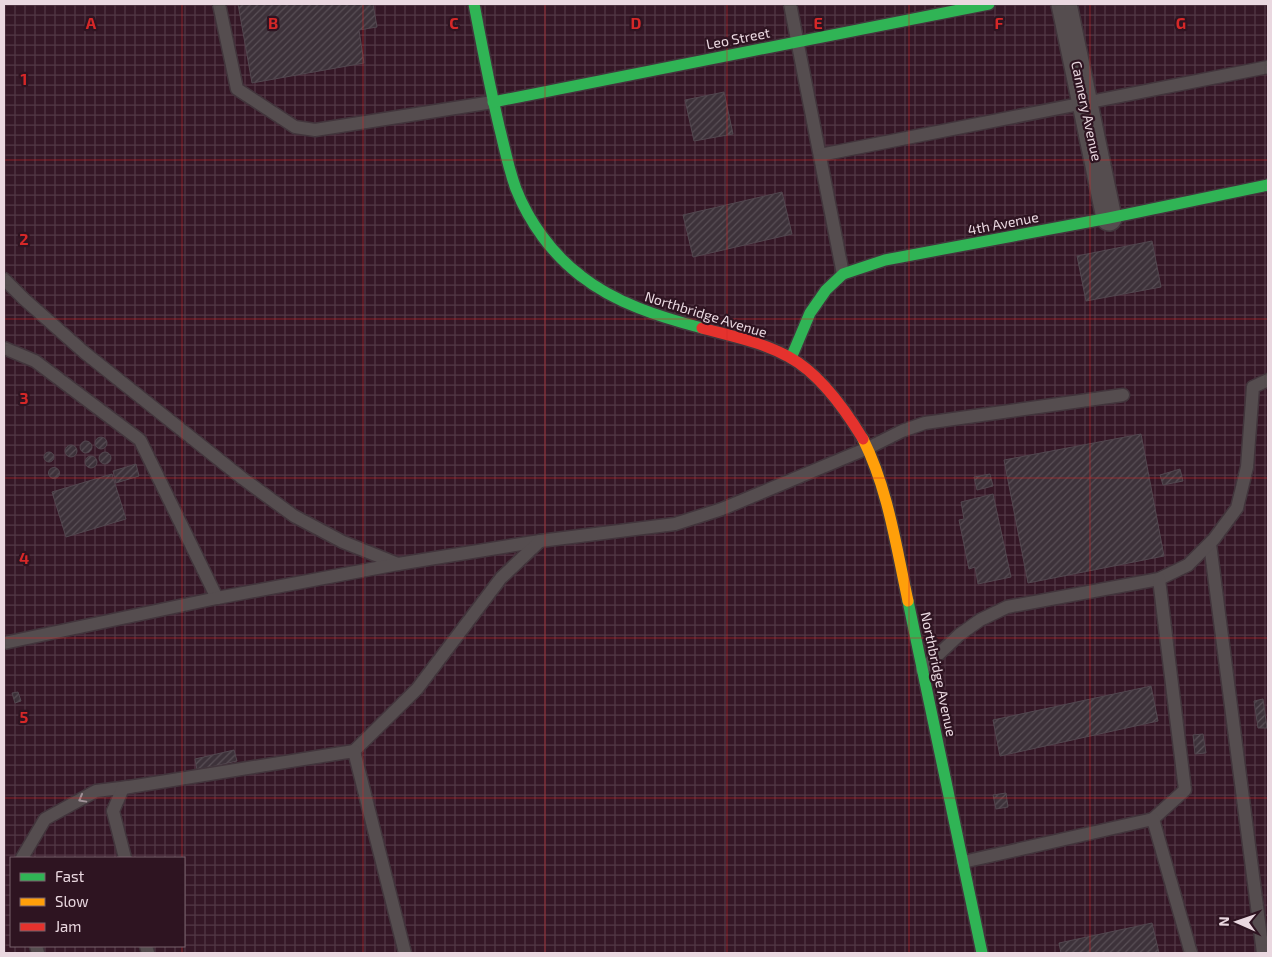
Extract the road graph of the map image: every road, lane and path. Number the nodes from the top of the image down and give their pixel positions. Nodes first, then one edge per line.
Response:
1 (219, 4) edge
2 (474, 4) edge
3 (790, 4) edge
4 (989, 4) edge
5 (1064, 4) edge
6 (797, 41) junction
7 (1268, 67) edge
8 (493, 102) junction
9 (1085, 102) junction
10 (820, 155) junction
11 (1268, 185) edge
12 (1109, 218) junction
13 (843, 274) junction
14 (4, 279) edge
15 (4, 348) edge
16 (791, 358) junction
17 (1268, 380) edge
18 (1123, 395) dead end
19 (868, 448) junction
20 (540, 541) junction
21 (1210, 544) junction
22 (398, 564) junction
23 (1159, 579) junction
24 (217, 598) junction
25 (4, 643) edge
26 (922, 670) junction
27 (354, 751) junction
28 (129, 787) junction
29 (1154, 819) junction
30 (23, 857) edge
31 (125, 857) edge
32 (963, 862) junction
33 (405, 953) edge
34 (982, 953) edge
35 (1191, 953) edge
36 (1263, 953) edge

1 - 8 lane
2 - 8 street, Northbridge Avenue
3 - 6 lane
4 - 6 street, Leo Street
5 - 9 street, Cannery Avenue
6 - 8 street, Leo Street
6 - 10 lane
7 - 9 lane
8 - 16 street, Northbridge Avenue
9 - 10 lane
9 - 12 street, Cannery Avenue
10 - 13 lane
11 - 12 street, 4th Avenue
12 - 13 street, 4th Avenue
13 - 16 street, 4th Avenue
14 - 22 lane
15 - 24 lane
16 - 19 street, Northbridge Avenue
17 - 21 lane
18 - 19 lane
19 - 20 lane
19 - 26 street, Northbridge Avenue
20 - 22 lane
20 - 27 lane
21 - 23 lane
21 - 36 lane
22 - 24 lane
23 - 26 lane
23 - 29 lane
24 - 25 lane
26 - 32 street, Northbridge Avenue
27 - 28 lane
27 - 33 lane
28 -> 30 lane
28 - 31 lane
29 - 32 lane
29 - 35 lane
32 - 34 street, Northbridge Avenue

